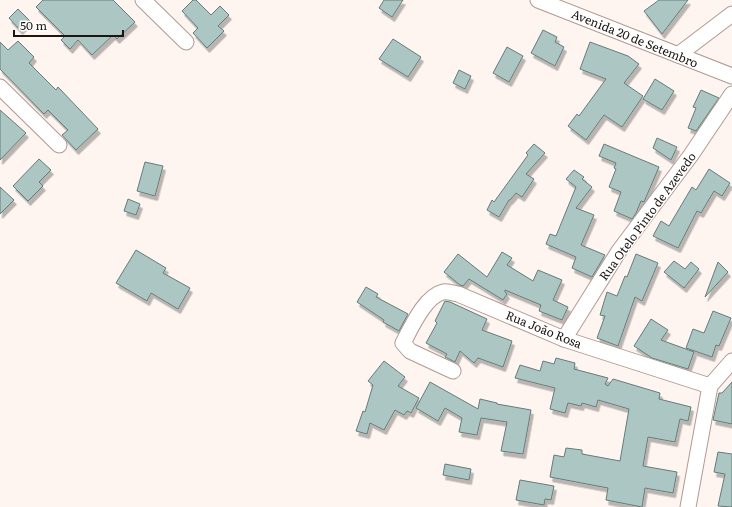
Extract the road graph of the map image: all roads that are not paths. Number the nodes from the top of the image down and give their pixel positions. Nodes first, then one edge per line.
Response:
1 (144, 0) edge
2 (538, 0) edge
3 (732, 14) edge
4 (186, 42) dead end
5 (678, 55) junction
6 (732, 76) edge
7 (0, 87) edge
8 (732, 94) edge
9 (59, 146) dead end
10 (564, 339) junction
11 (732, 361) edge
12 (454, 371) dead end
13 (710, 386) junction
14 (688, 507) edge

1 - 4 street
2 - 5 street, Avenida 20 de Setembro
3 - 5 street
5 - 6 street, Avenida 20 de Setembro
7 - 9 street
8 - 10 street, Rua Otelo Pinto de Azevedo
10 - 12 street, Rua João Rosa
10 - 13 street, Rua João Rosa
11 - 13 street
13 - 14 street

